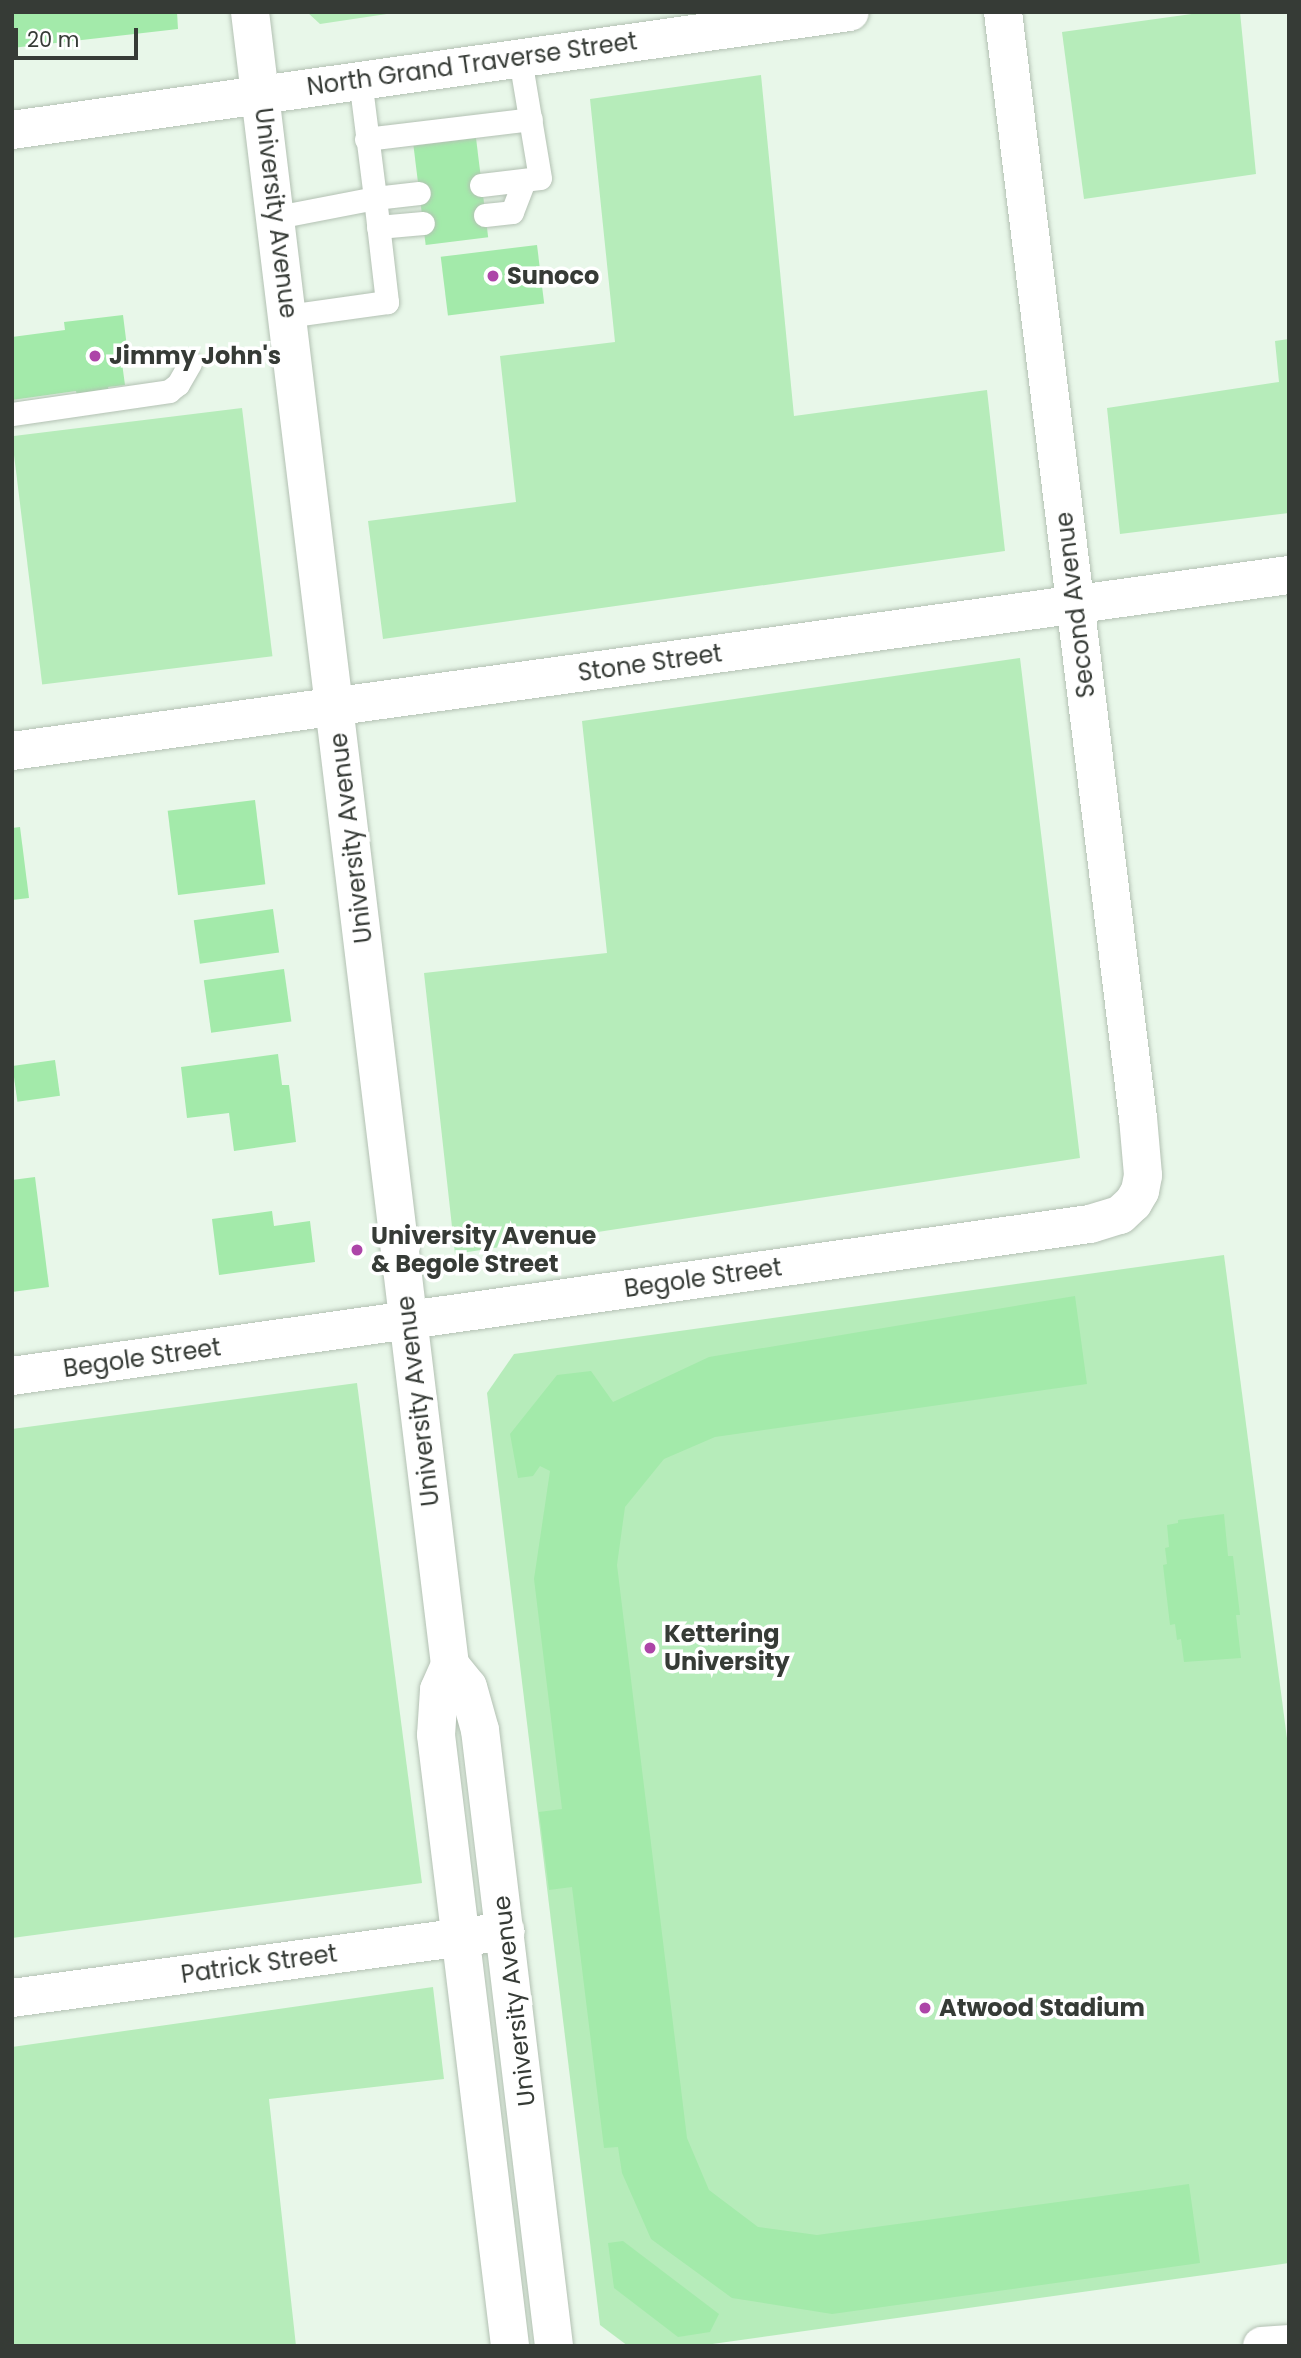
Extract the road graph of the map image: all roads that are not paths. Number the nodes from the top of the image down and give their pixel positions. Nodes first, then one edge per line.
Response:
1 (250, 12) edge
2 (850, 12) edge
3 (1003, 12) edge
4 (520, 58) junction
5 (360, 79) junction
6 (261, 94) junction
7 (531, 118) junction
8 (12, 130) edge
9 (366, 139) junction
10 (524, 180) junction
11 (481, 185) dead end
12 (419, 193) dead end
13 (375, 198) junction
14 (485, 215) dead end
15 (277, 217) junction
16 (423, 223) dead end
17 (378, 227) junction
18 (288, 316) junction
19 (190, 363) dead end
20 (12, 414) edge
21 (1289, 575) edge
22 (1076, 605) junction
23 (336, 707) junction
24 (12, 751) edge
25 (1136, 1198) joint
26 (408, 1320) junction
27 (12, 1376) edge
28 (450, 1665) junction
29 (505, 1931) junction
30 (461, 1937) junction
31 (12, 1998) edge
32 (1289, 2344) edge
33 (510, 2346) edge
34 (554, 2346) edge
35 (1262, 2346) edge

1 - 6 street, University Avenue
2 - 4 street, North Grand Traverse Street
3 - 22 street, Second Avenue
4 - 5 street, North Grand Traverse Street
4 - 7 lane
5 - 6 street, North Grand Traverse Street
5 - 9 lane
6 - 8 street, North Grand Traverse Street
6 - 15 street, University Avenue
7 - 9 lane
7 - 10 lane
9 - 13 lane
10 - 11 lane
10 - 14 lane
12 - 13 lane
13 - 15 lane
13 - 17 lane
15 - 18 street, University Avenue
16 - 17 lane
17 - 18 lane
18 - 23 street, University Avenue
19 - 20 lane
21 - 22 street, Stone Street
22 - 23 street, Stone Street
22 - 25 street, Second Avenue
23 - 24 street, Stone Street
23 - 26 street, University Avenue
25 - 26 street, Begole Street
26 - 27 street, Begole Street
26 - 28 street, University Avenue
28 - 29 street, University Avenue
28 - 30 street, University Avenue
29 - 30 street, Patrick Street
29 - 34 street, University Avenue
30 - 31 street, Patrick Street
30 - 33 street, University Avenue
32 - 35 street

